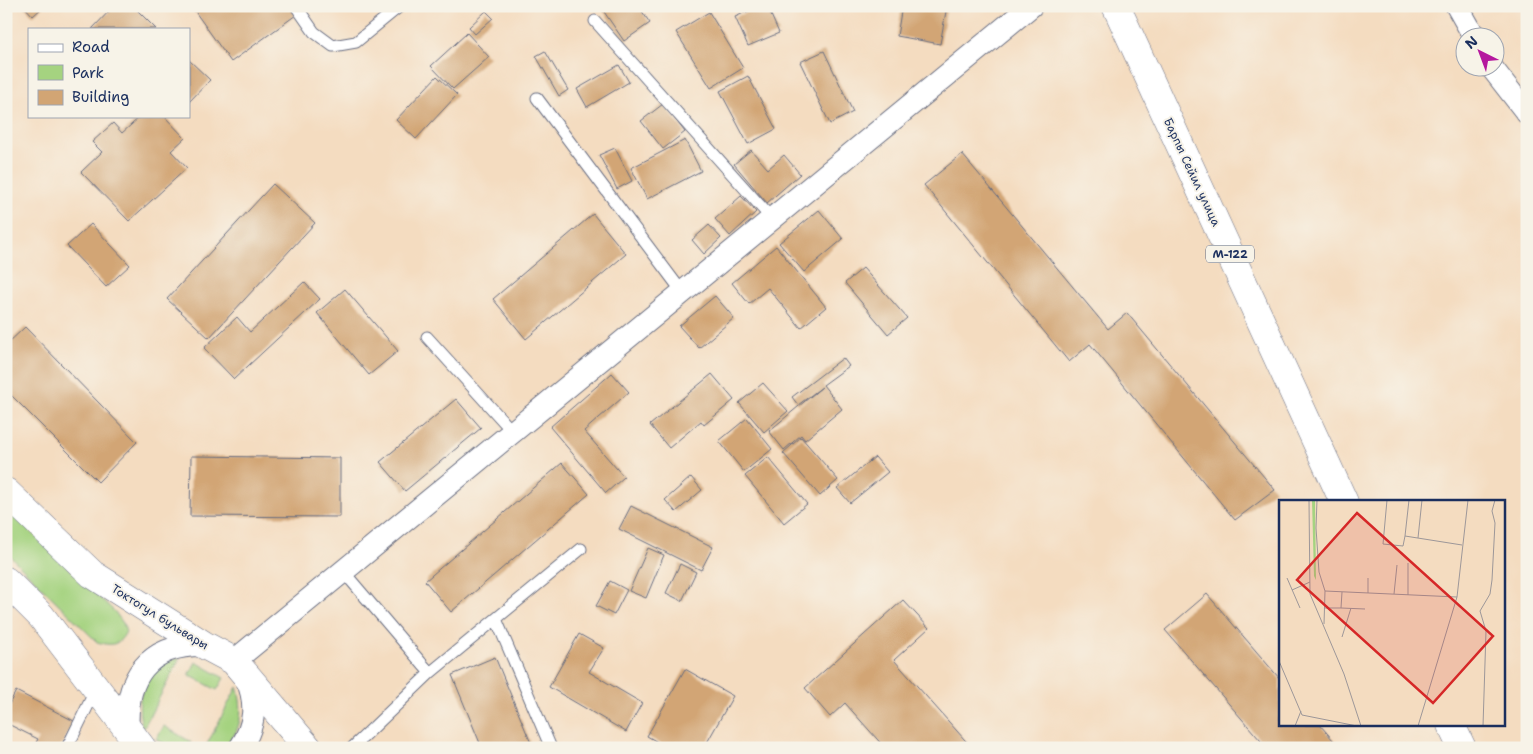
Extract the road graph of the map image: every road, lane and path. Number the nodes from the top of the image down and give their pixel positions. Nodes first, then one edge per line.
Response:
1 (296, 6) edge
2 (400, 6) edge
3 (1032, 6) edge
4 (1116, 6) edge
5 (1456, 6) edge
6 (595, 21) dead end
7 (1469, 28) edge
8 (1500, 78) edge
9 (537, 98) dead end
10 (1527, 113) edge
11 (772, 219) junction
12 (683, 293) junction
13 (427, 337) dead end
14 (512, 432) junction
15 (6, 492) edge
16 (1343, 500) edge
17 (581, 549) dead end
18 (343, 571) junction
19 (6, 581) edge
20 (496, 619) junction
21 (204, 645) junction
22 (240, 669) junction
23 (430, 674) junction
24 (96, 689) junction
25 (1451, 726) edge
26 (135, 740) edge
27 (67, 748) edge
28 (240, 748) edge
29 (308, 748) edge
30 (352, 748) edge
31 (551, 748) edge
32 (1462, 748) edge

1 - 2 lane
3 - 11 street
4 - 16 street, Барпы Сейил улица / М-122
5 - 7 street
6 - 11 lane
8 - 10 street
9 - 12 lane
11 - 12 street
12 - 14 street
13 - 14 lane
14 - 18 street
15 - 21 street, Токтогул бульвары
17 - 20 lane
18 - 22 street
18 - 23 lane
19 - 24 street
20 - 23 lane
20 - 31 lane
21 - 22 street, Токтогул бульвары
21 - 26 street
22 - 28 street
22 - 29 street, Токтогул бульвары
23 - 30 lane
24 - 26 street
24 - 27 lane
25 - 32 street

